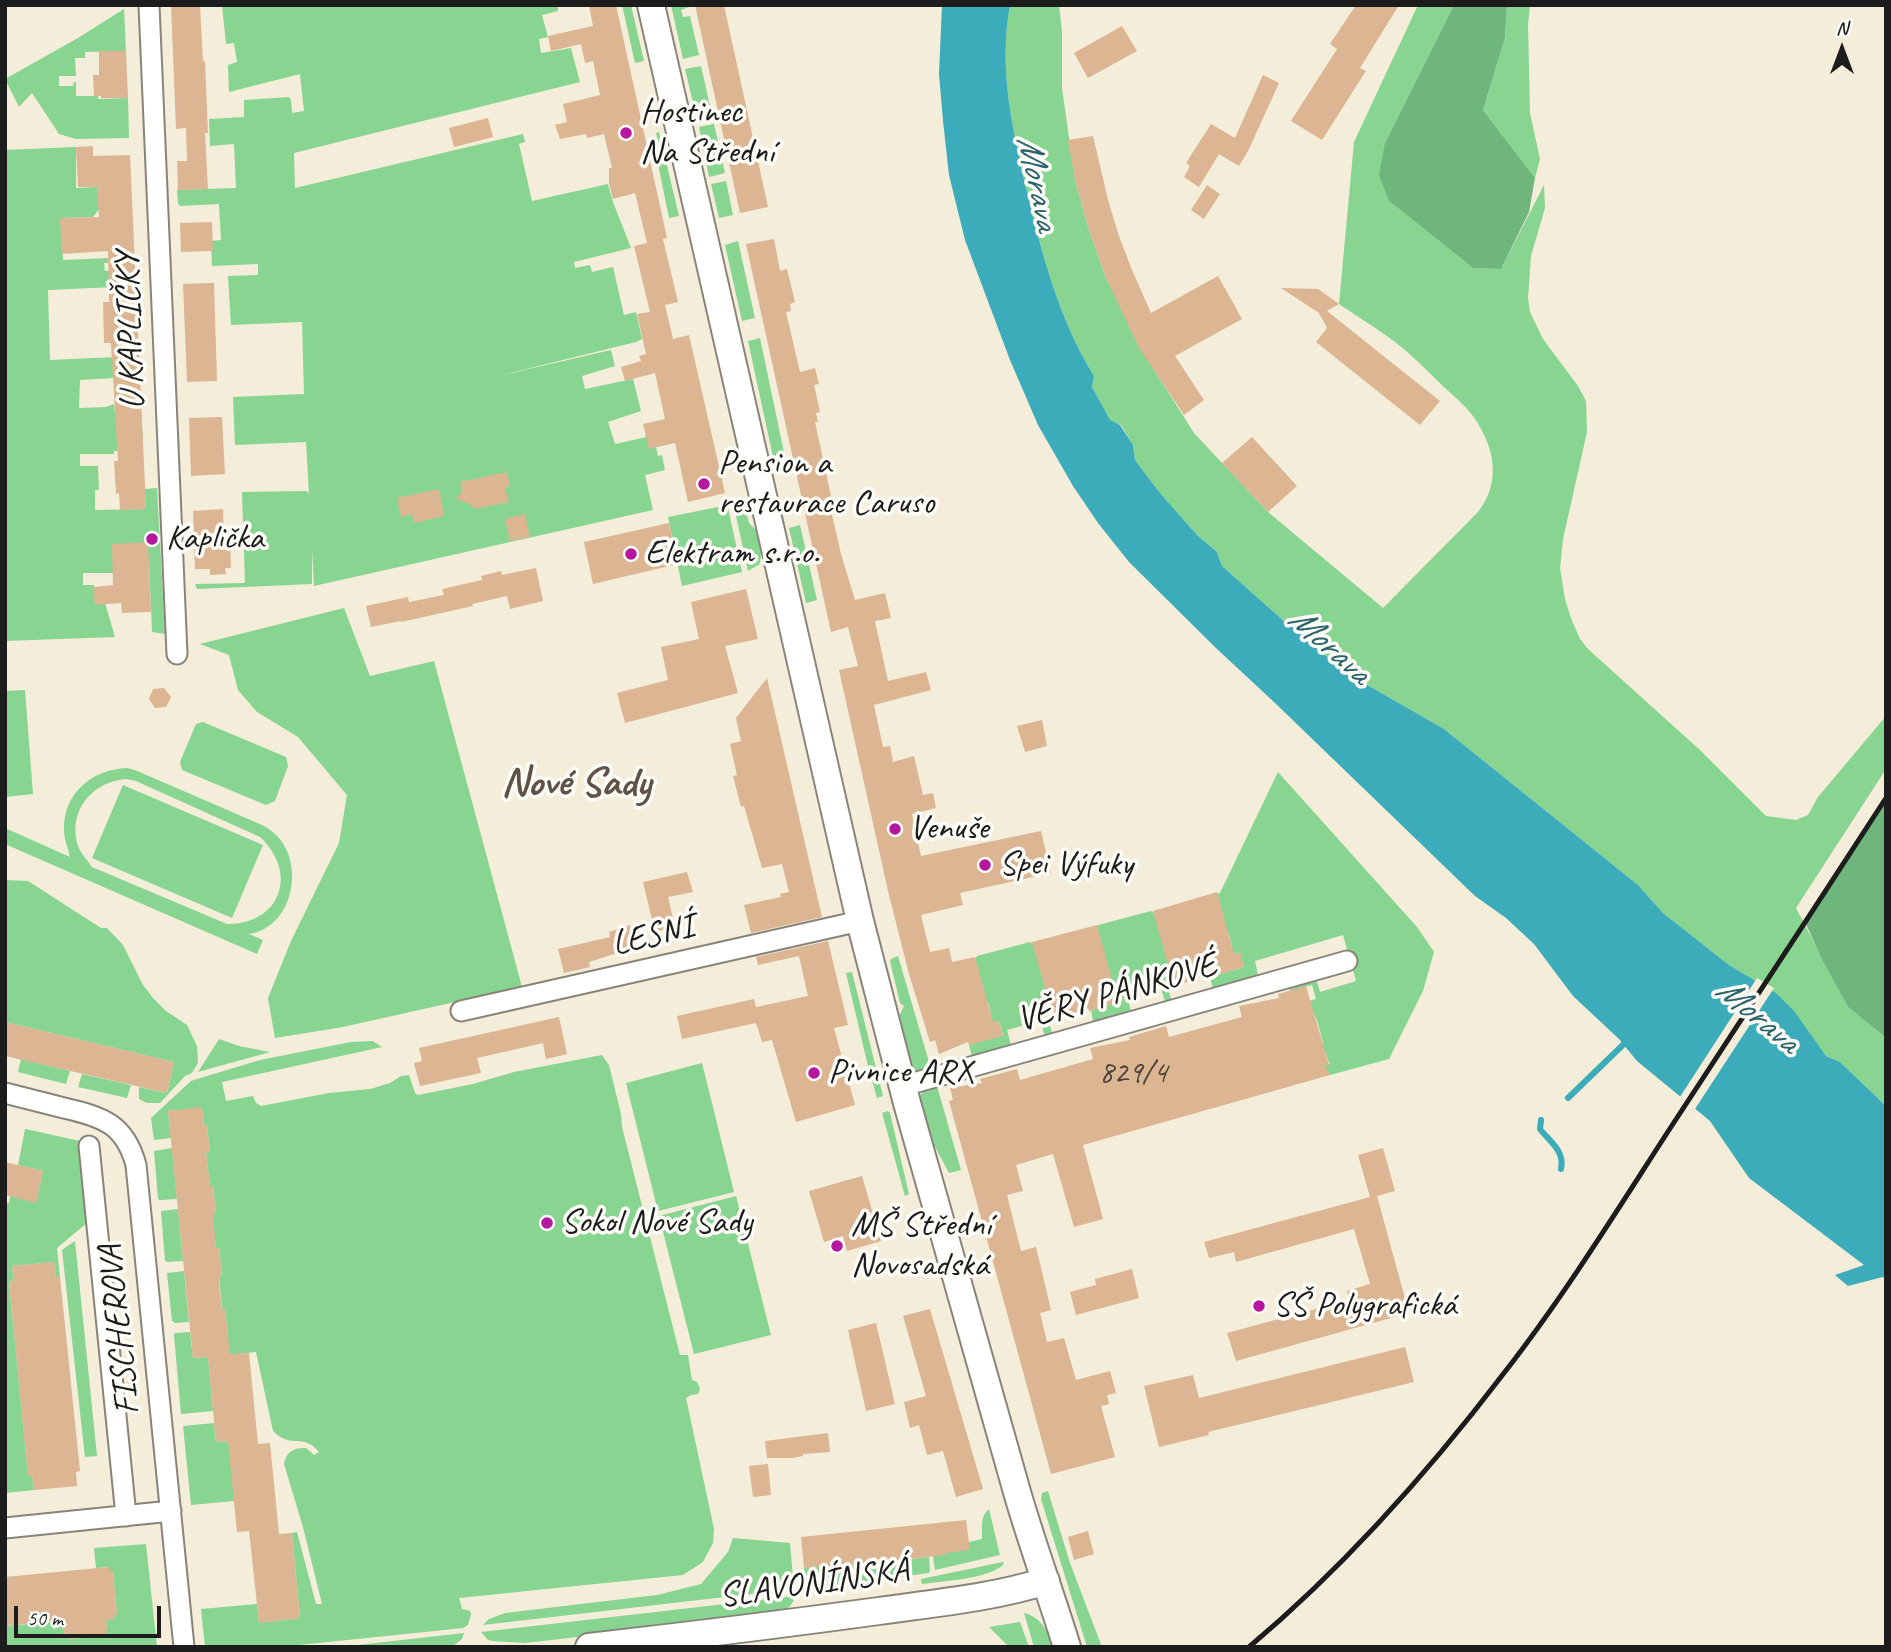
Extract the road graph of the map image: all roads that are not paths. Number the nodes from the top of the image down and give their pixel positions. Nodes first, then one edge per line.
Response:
1 (149, 5) edge
2 (652, 5) edge
3 (177, 654) dead end
4 (860, 921) junction
5 (1347, 961) dead end
6 (461, 1012) dead end
7 (903, 1086) junction
8 (5, 1093) edge
9 (89, 1146) dead end
10 (171, 1511) junction
11 (125, 1516) junction
12 (5, 1528) edge
13 (1046, 1581) junction
14 (184, 1647) edge
15 (589, 1647) edge
16 (1067, 1647) edge

1 - 3 street, U KAPLIČKY
2 - 4 main road
4 - 6 street, LESNÍ
4 - 7 main road
5 - 7 street, VĚRY PÁNKOVÉ
7 - 13 main road
8 - 10 street, FISCHEROVA
9 - 11 street, FISCHEROVA
10 - 11 street
10 - 14 street, FISCHEROVA
11 - 12 street
13 - 15 main road, SLAVONÍNSKÁ
13 - 16 main road

